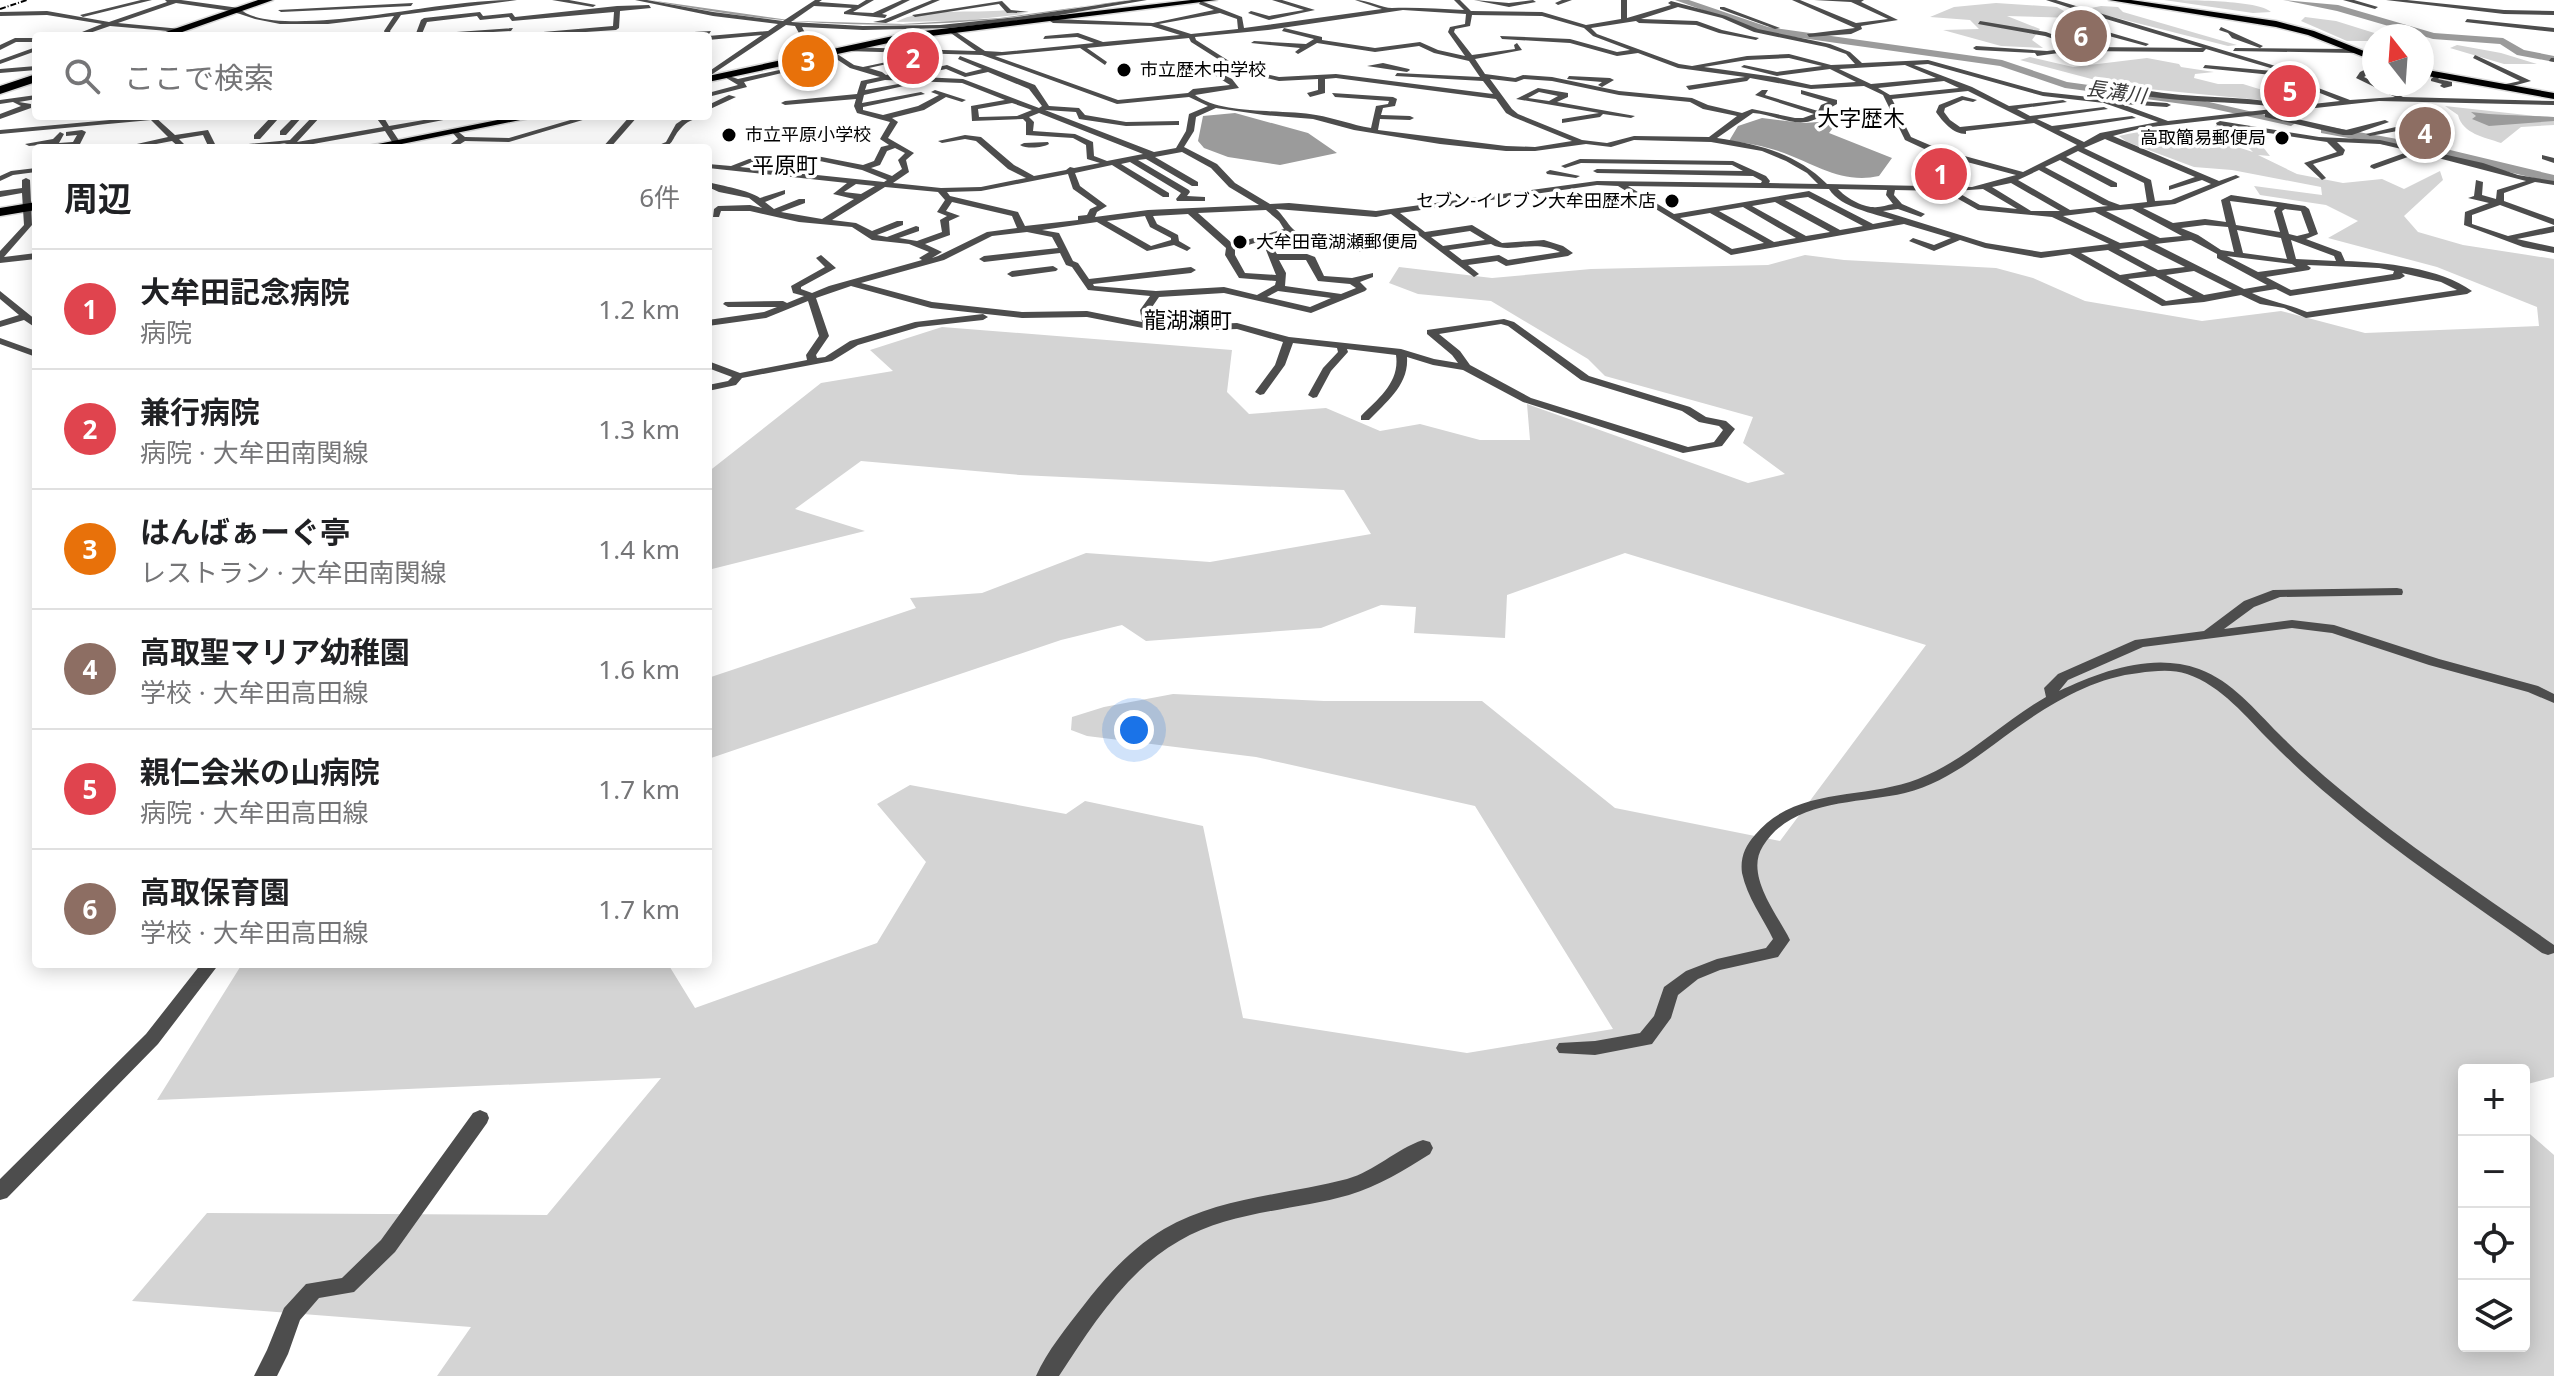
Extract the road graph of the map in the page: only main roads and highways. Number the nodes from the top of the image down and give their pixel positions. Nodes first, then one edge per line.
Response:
1 (268, 0) edge
2 (1213, 0) edge
3 (2113, 0) edge
4 (173, 32) edge
5 (2362, 54) edge
6 (712, 76) edge
7 (2434, 77) edge
8 (32, 79) edge
9 (0, 90) edge
10 (2554, 96) edge
11 (505, 120) edge
12 (404, 144) edge
13 (32, 207) edge
14 (0, 212) edge

1 - 4 highway
2 - 6 main road
3 - 5 main road
7 - 10 main road
8 - 9 highway
11 - 12 main road
13 - 14 main road

